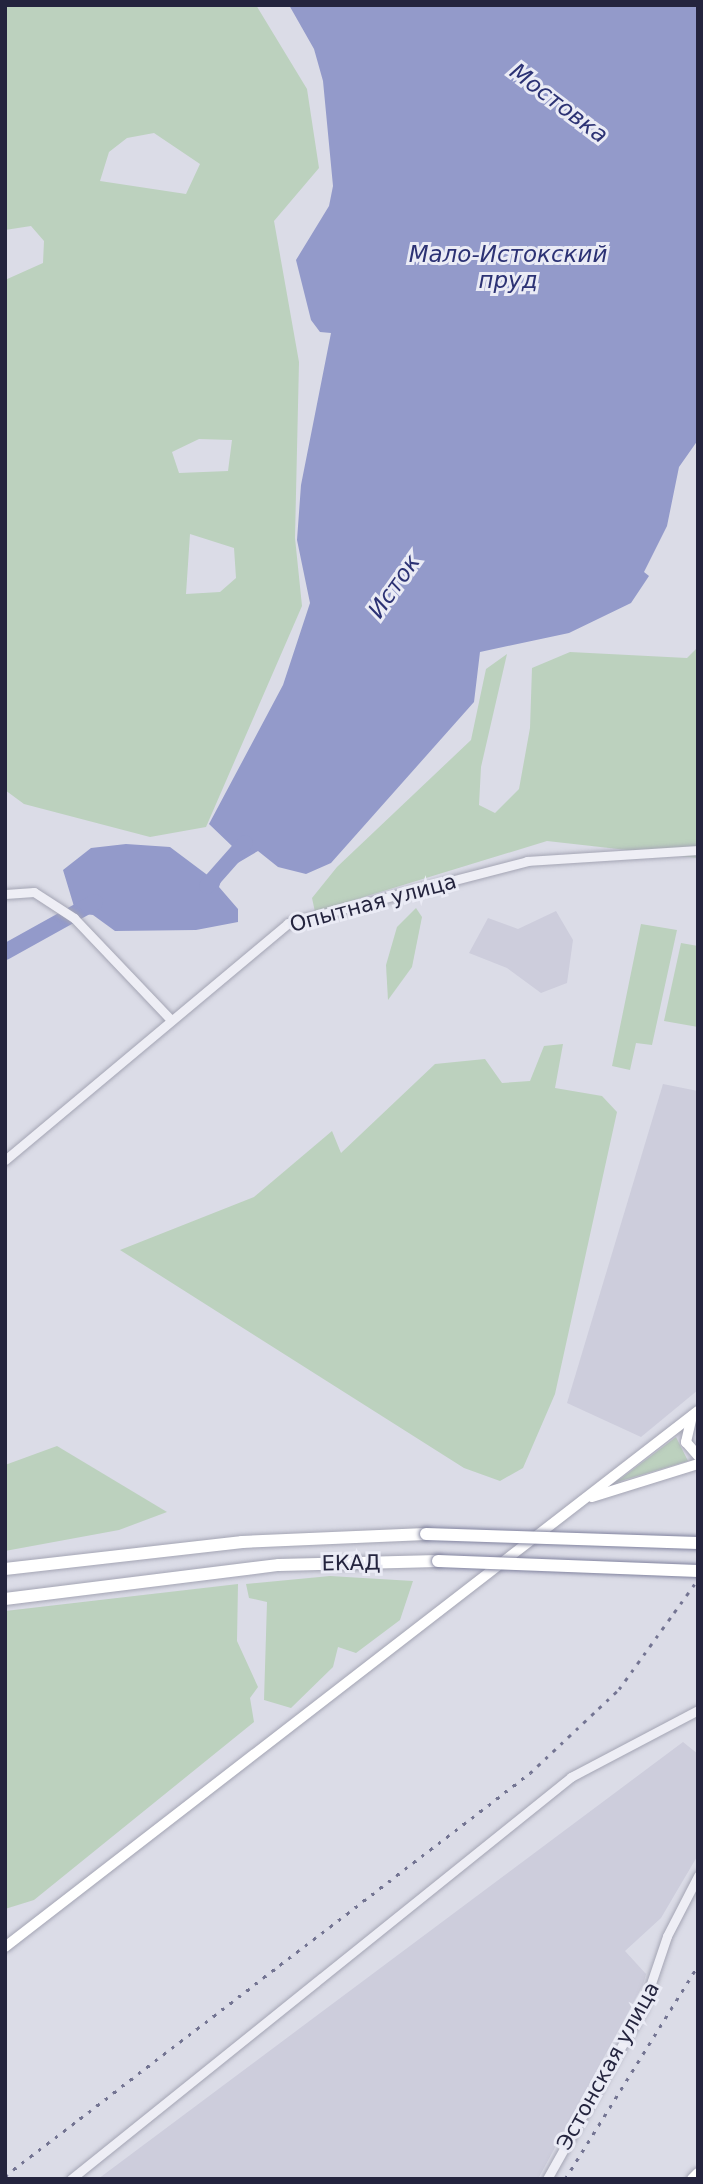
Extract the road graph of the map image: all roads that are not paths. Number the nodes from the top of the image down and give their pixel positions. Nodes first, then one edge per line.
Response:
1 (698, 850) edge
2 (5, 894) edge
3 (171, 1020) junction
4 (5, 1160) edge
5 (695, 1414) edge
6 (698, 1455) edge
7 (698, 1464) edge
8 (586, 1499) junction
9 (698, 1543) edge
10 (5, 1570) edge
11 (698, 1571) edge
12 (5, 1599) edge
13 (698, 1710) edge
14 (698, 1876) edge
15 (5, 1947) edge
16 (698, 2173) edge
17 (71, 2179) edge
18 (547, 2179) edge
19 (692, 2179) edge

1 - 3 street, Опытная улица
2 - 3 street
3 - 4 street, Опытная улица
5 - 6 main road
5 - 8 main road
7 - 8 main road
8 - 15 main road
9 - 10 highway, ЕКАД, bridge
11 - 12 highway, ЕКАД, bridge
13 - 17 street
14 - 18 street, Эстонская улица
16 - 19 main road

